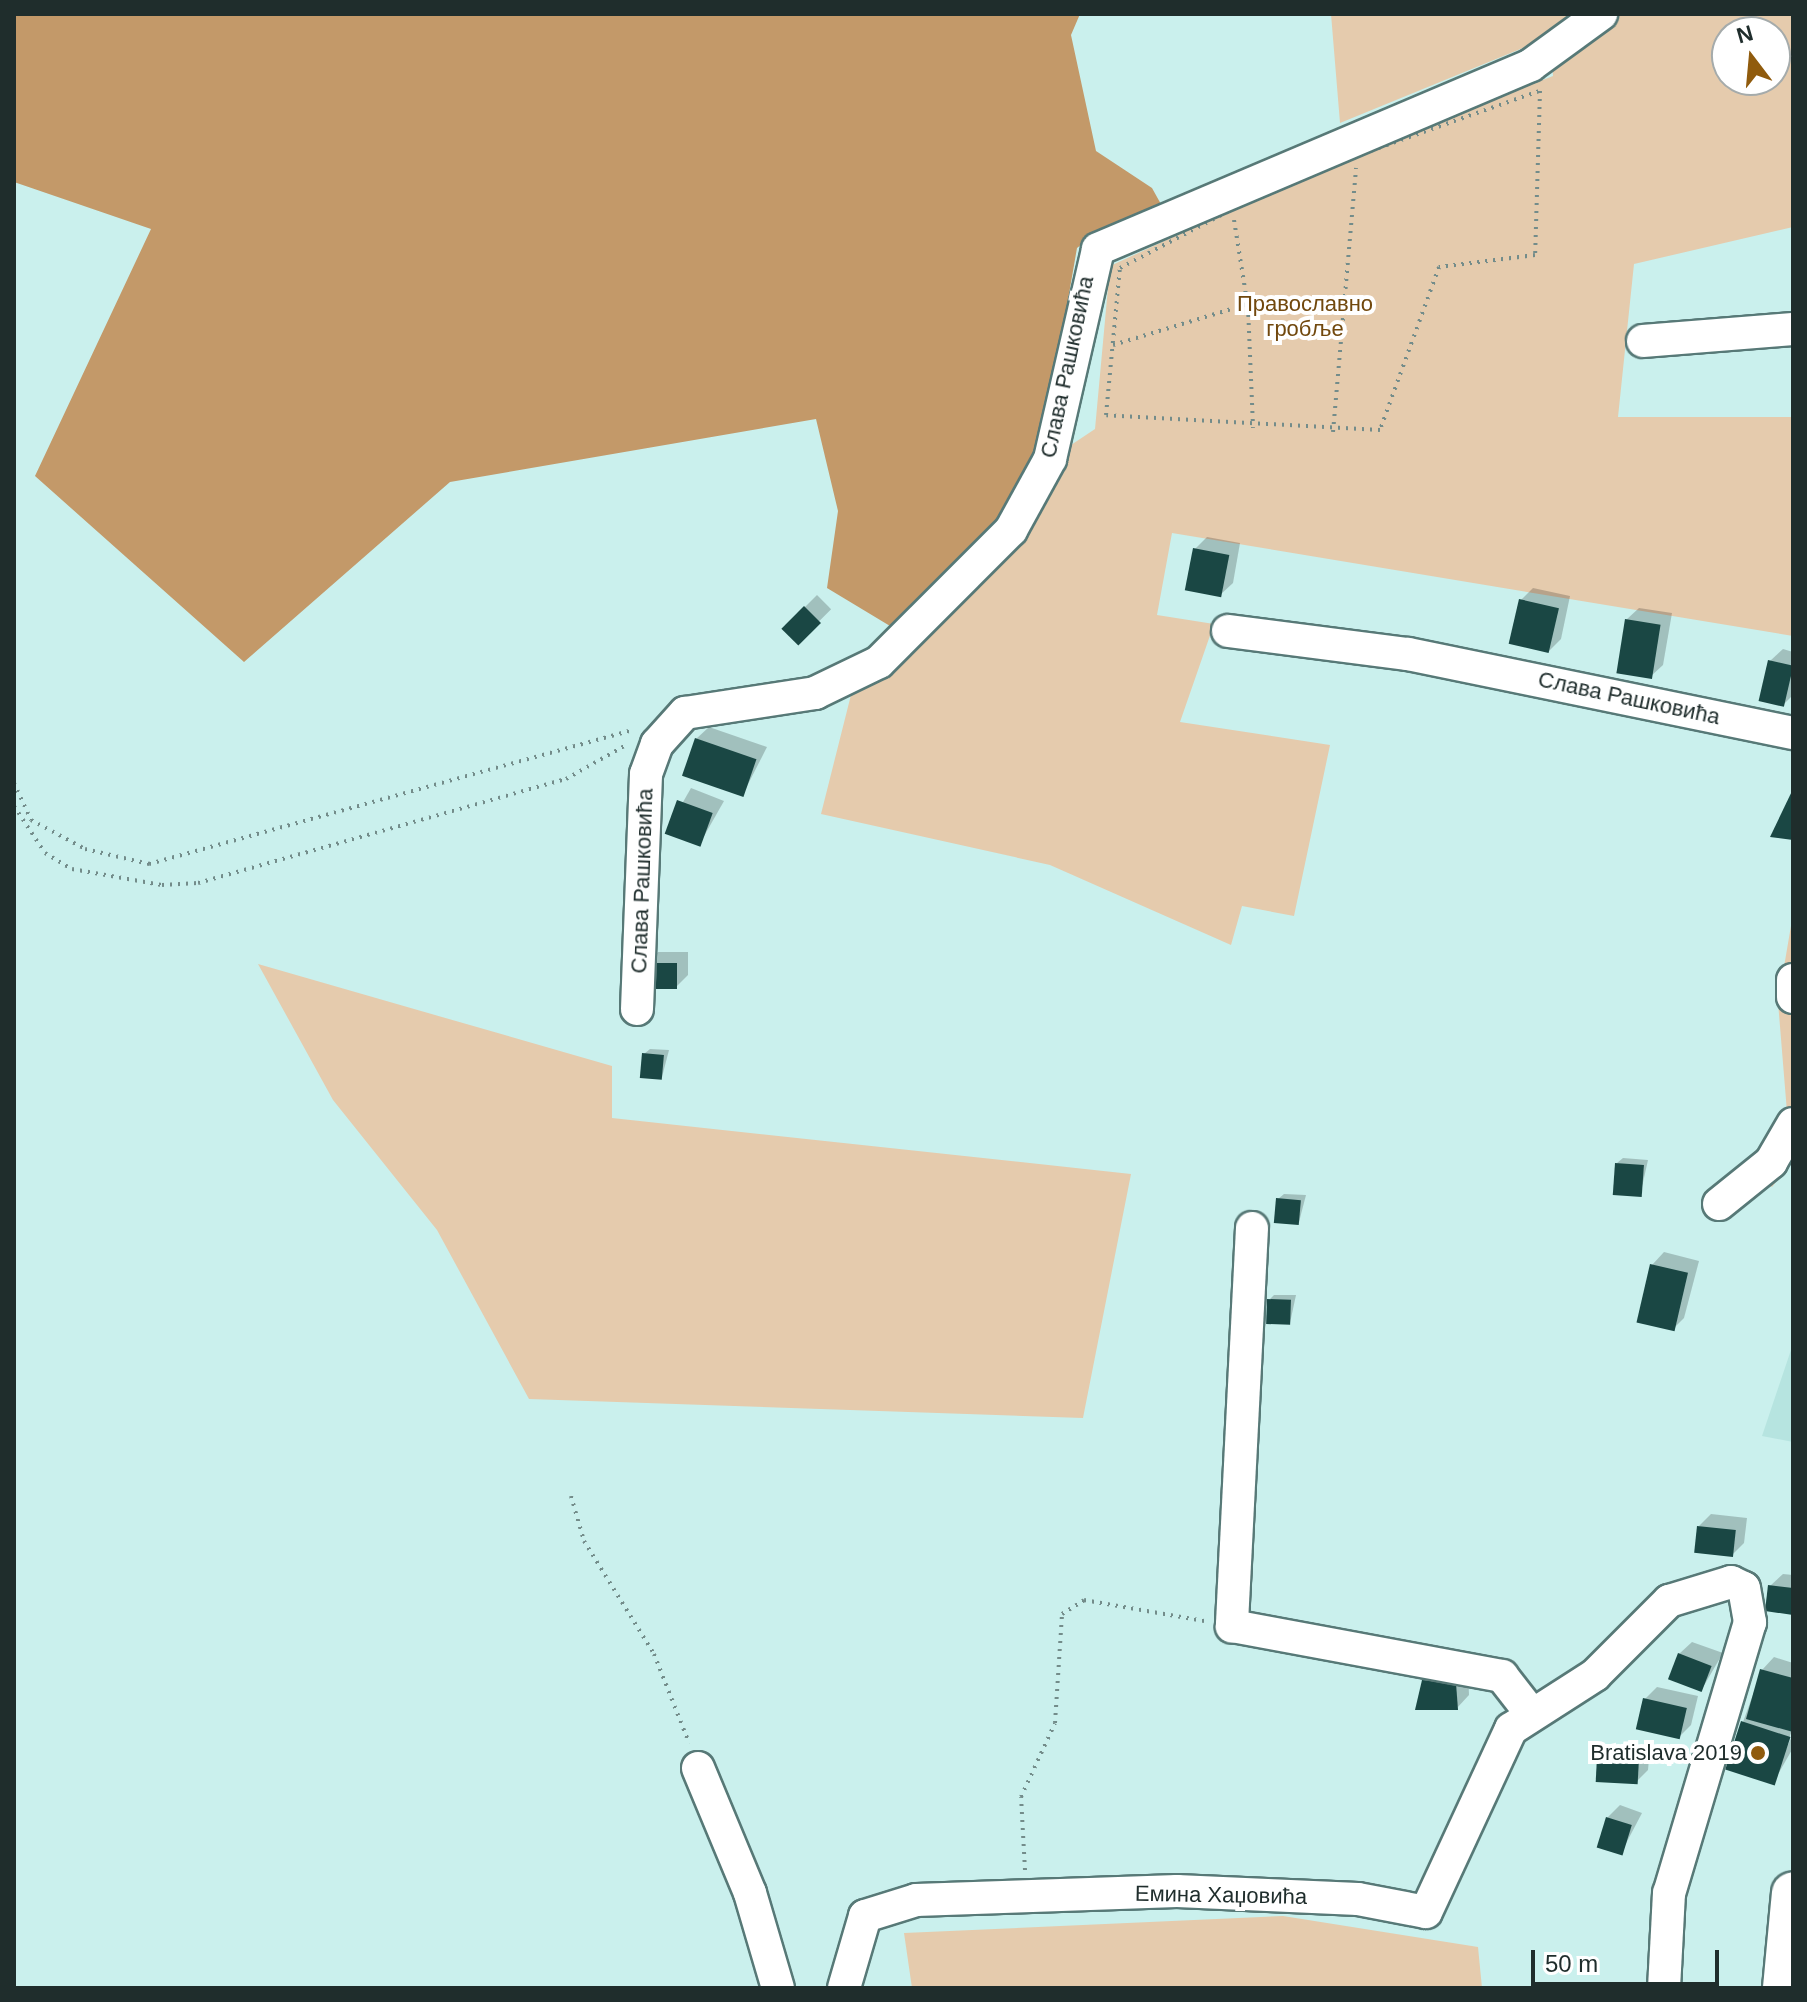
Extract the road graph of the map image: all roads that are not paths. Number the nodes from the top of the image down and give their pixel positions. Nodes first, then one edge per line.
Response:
1 (1601, 14) edge
2 (1793, 329) edge
3 (1643, 341) dead end
4 (1228, 631) dead end
5 (1793, 733) edge
6 (1793, 980) edge
7 (1793, 997) edge
8 (637, 1009) dead end
9 (1793, 1124) edge
10 (1719, 1204) dead end
11 (1252, 1228) dead end
12 (1541, 1705) junction
13 (698, 1768) road end
14 (1792, 1912) edge
15 (778, 1988) edge
16 (844, 1988) edge
17 (1664, 1988) edge
18 (1784, 1988) edge

1 - 8 street, Слава Рашковића
2 - 3 street
4 - 5 street, Слава Рашковића
6 - 7 street
9 - 10 street
11 - 12 street
12 - 16 street, Емина Хаџовића
12 - 17 street
13 - 15 street
14 - 18 main road

